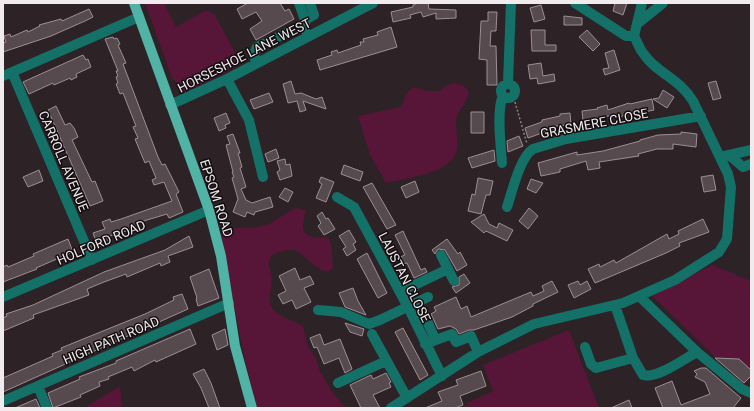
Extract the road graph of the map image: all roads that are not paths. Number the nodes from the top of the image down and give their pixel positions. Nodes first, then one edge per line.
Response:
1 (134, 3) edge
2 (299, 3) edge
3 (310, 3) edge
4 (373, 3) edge
5 (511, 3) edge
6 (576, 3) edge
7 (642, 3) edge
8 (662, 3) edge
9 (139, 17) junction
10 (305, 22) junction
11 (637, 24) junction
12 (634, 36) junction
13 (300, 40) junction
14 (256, 64) junction
15 (7, 74) edge
16 (227, 79) junction
17 (170, 106) junction
18 (701, 116) junction
19 (751, 150) edge
20 (724, 156) junction
21 (502, 163) dead end
22 (751, 164) edge
23 (264, 177) dead end
24 (337, 197) dead end
25 (507, 207) dead end
26 (210, 210) junction
27 (441, 255) dead end
28 (92, 260) junction
29 (448, 269) junction
30 (454, 281) dead end
31 (400, 292) junction
32 (639, 296) junction
33 (3, 297) edge
34 (428, 297) dead end
35 (229, 303) junction
36 (615, 305) junction
37 (408, 306) junction
38 (318, 310) dead end
39 (424, 314) dead end
40 (372, 334) dead end
41 (435, 339) junction
42 (425, 344) junction
43 (586, 347) dead end
44 (478, 352) junction
45 (696, 352) junction
46 (633, 358) junction
47 (386, 361) junction
48 (442, 376) junction
49 (338, 384) dead end
50 (38, 386) junction
51 (751, 393) edge
52 (407, 398) junction
53 (3, 401) edge
54 (48, 408) edge
55 (252, 408) edge
56 (391, 408) edge

1 - 9 main road, EPSOM ROAD
2 - 10 street
3 - 10 street
4 - 13 street, HORSESHOE LANE WEST
5 - 21 street
6 - 12 street
7 - 11 street
8 - 11 street
9 - 15 street
9 - 17 main road, EPSOM ROAD
10 - 13 street
10 - 14 street
11 - 12 street
12 - 18 street
13 - 14 street, HORSESHOE LANE WEST
14 - 16 street, HORSESHOE LANE WEST
15 - 28 street, CARROLL AVENUE
16 - 17 street, HORSESHOE LANE WEST
16 - 23 street
17 - 26 main road, EPSOM ROAD
18 - 20 street
18 - 25 street, GRASMERE CLOSE
19 - 20 street
20 - 22 street
20 - 32 street
24 - 31 street, LAUSTAN CLOSE
26 - 28 street, HOLFORD ROAD
26 - 35 main road, EPSOM ROAD
27 - 29 street
28 - 33 street, HOLFORD ROAD
29 - 30 street
29 - 31 street
31 - 37 street, LAUSTAN CLOSE
32 - 36 street
32 - 45 street
34 - 37 street
35 - 50 street, HIGH PATH ROAD
35 - 55 main road, EPSOM ROAD
36 - 44 street
36 - 46 street
37 - 38 street
37 - 42 street, LAUSTAN CLOSE
39 - 41 street
40 - 47 street
41 - 42 street
41 - 44 street
42 - 48 street, LAUSTAN CLOSE
43 - 46 street
44 - 48 street
45 - 46 street
45 - 51 street
47 - 49 street
47 - 52 street
48 - 52 street
50 - 53 street, HIGH PATH ROAD
50 - 54 street
52 - 56 street

